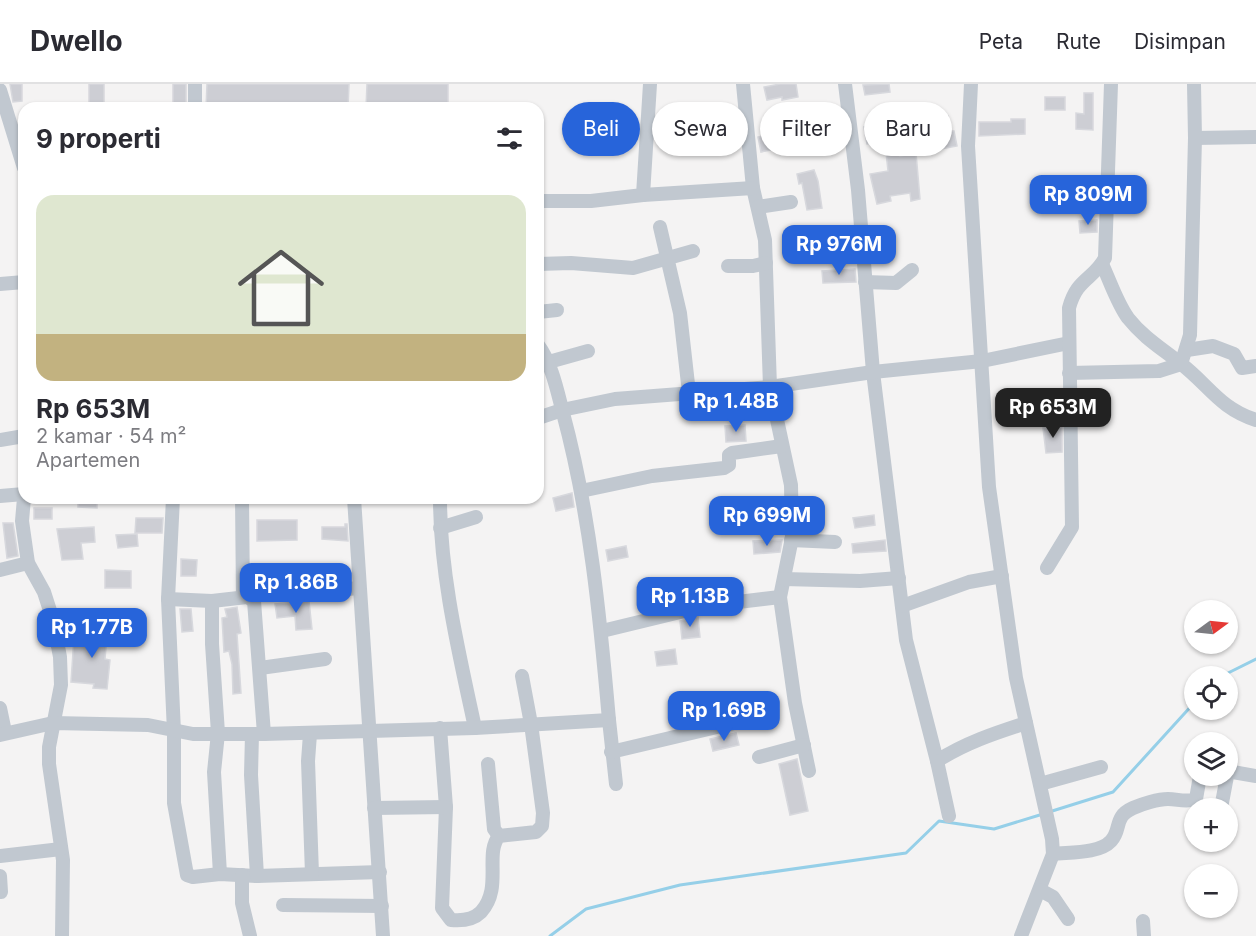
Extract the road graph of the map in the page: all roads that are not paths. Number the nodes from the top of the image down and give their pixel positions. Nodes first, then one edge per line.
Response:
1 (195, 84) edge
2 (650, 84) edge
3 (743, 84) edge
4 (845, 84) edge
5 (971, 84) edge
6 (1111, 84) edge
7 (1194, 84) edge
8 (0, 90) edge
9 (195, 102) edge
10 (1256, 136) edge
11 (1195, 138) junction
12 (18, 148) edge
13 (753, 188) junction
14 (643, 195) junction
15 (544, 201) edge
16 (790, 202) dead end
17 (758, 207) junction
18 (660, 226) dead end
19 (693, 251) dead end
20 (667, 259) junction
21 (766, 263) junction
22 (544, 264) edge
23 (1102, 264) junction
24 (728, 266) dead end
25 (912, 270) dead end
26 (18, 282) edge
27 (866, 282) junction
28 (0, 284) edge
29 (557, 310) dead end
30 (544, 311) edge
31 (1069, 343) junction
32 (588, 351) dead end
33 (1184, 357) junction
34 (982, 361) junction
35 (544, 364) edge
36 (1256, 366) edge
37 (873, 372) junction
38 (1069, 373) junction
39 (770, 387) junction
40 (689, 393) junction
41 (562, 410) junction
42 (544, 416) edge
43 (1256, 420) edge
44 (18, 437) edge
45 (0, 440) edge
46 (782, 446) junction
47 (581, 491) junction
48 (0, 496) edge
49 (18, 496) edge
50 (23, 504) edge
51 (173, 504) edge
52 (242, 504) edge
53 (354, 504) edge
54 (440, 504) edge
55 (476, 517) dead end
56 (440, 528) junction
57 (791, 540) junction
58 (835, 542) dead end
59 (28, 563) junction
60 (1047, 568) dead end
61 (0, 570) edge
62 (1002, 576) junction
63 (899, 578) junction
64 (784, 579) junction
65 (359, 588) junction
66 (275, 595) dead end
67 (243, 597) junction
68 (780, 597) junction
69 (168, 599) junction
70 (212, 601) junction
71 (902, 606) junction
72 (602, 631) junction
73 (325, 659) dead end
74 (260, 668) junction
75 (522, 676) dead end
76 (0, 708) edge
77 (763, 716) dead end
78 (609, 720) junction
79 (53, 723) junction
80 (1026, 723) junction
81 (531, 724) junction
82 (440, 728) junction
83 (475, 728) junction
84 (370, 730) junction
85 (174, 732) junction
86 (3, 733) edge
87 (218, 733) junction
88 (258, 734) junction
89 (310, 734) junction
90 (804, 745) junction
91 (612, 752) junction
92 (759, 757) dead end
93 (937, 761) junction
94 (488, 764) dead end
95 (1101, 767) dead end
96 (809, 771) dead end
97 (1238, 773) edge
98 (1256, 776) edge
99 (616, 784) dead end
100 (1198, 786) edge
101 (1041, 790) junction
102 (446, 807) junction
103 (374, 808) junction
104 (949, 816) dead end
105 (499, 836) junction
106 (61, 849) junction
107 (1053, 854) junction
108 (0, 856) edge
109 (380, 872) junction
110 (220, 874) junction
111 (312, 874) junction
112 (242, 875) junction
113 (0, 876) edge
114 (257, 876) junction
115 (1040, 890) junction
116 (1, 892) edge
117 (283, 905) dead end
118 (382, 906) junction
119 (1068, 919) dead end
120 (1143, 921) dead end
121 (250, 935) edge
122 (62, 936) edge
123 (383, 936) edge
124 (1021, 936) edge
125 (1144, 936) edge

1 - 9 street
2 - 14 street
3 - 13 street
4 - 27 street
5 - 34 street
6 - 23 street
7 - 11 street
8 - 12 street
10 - 11 street
11 - 33 street
13 - 14 street
13 - 17 street
14 - 15 street
16 - 17 street
17 - 21 street
18 - 20 street
19 - 20 street
20 - 22 street
20 - 40 street
21 - 24 street
21 - 39 street
23 - 31 street
23 - 33 street
25 - 27 street
26 - 28 street
27 - 37 street
29 - 30 street
31 - 34 street
31 - 38 street
32 - 35 street
33 - 36 street
33 - 38 street
33 - 43 street
34 - 37 street
34 - 62 street
35 - 41 street
37 - 39 street
37 - 63 street
38 - 60 street
39 - 40 street
39 - 46 street
40 - 41 street
41 - 42 street
41 - 47 street
44 - 45 street
46 - 47 street
46 - 57 street
47 - 72 street
48 - 49 street
50 - 59 street
51 - 69 street
52 - 67 street
53 - 65 street
54 - 56 street
55 - 56 street
56 - 83 street
57 - 58 street
57 - 64 street
59 - 61 street
59 - 79 street
62 - 71 street
62 - 80 street
63 - 64 street
63 - 71 street
64 - 68 street
65 - 66 street
65 - 84 street
67 - 70 street
67 - 74 street
68 - 72 street
68 - 90 street
69 - 70 street
69 - 85 street
70 - 87 street
71 - 93 street
72 - 78 street
73 - 74 street
74 - 88 street
75 - 81 street
76 - 86 street
77 - 91 street
78 - 81 street
78 - 91 street
79 - 85 street
79 - 86 street
79 - 106 street
80 - 93 street
80 - 101 street
81 - 83 street
81 - 105 street
82 - 83 street
82 - 84 street
82 - 102 street
84 - 89 street
84 - 103 street
85 - 87 street
85 - 110 street
87 - 88 street
87 - 110 street
88 - 89 street
88 - 114 street
89 - 111 street
90 - 92 street
90 - 96 street
91 - 99 street
93 - 104 street
94 - 105 street
95 - 101 street
97 - 98 street
100 - 107 street
101 - 107 street
102 - 103 street
102 - 105 street
103 - 109 street
106 - 108 street
106 - 122 street
107 - 115 street
109 - 111 street
109 - 118 street
110 - 112 street
111 - 114 street
112 - 114 street
112 - 121 street
113 - 116 street
115 - 119 street
115 - 124 street
117 - 118 street
118 - 123 street
120 - 125 street

